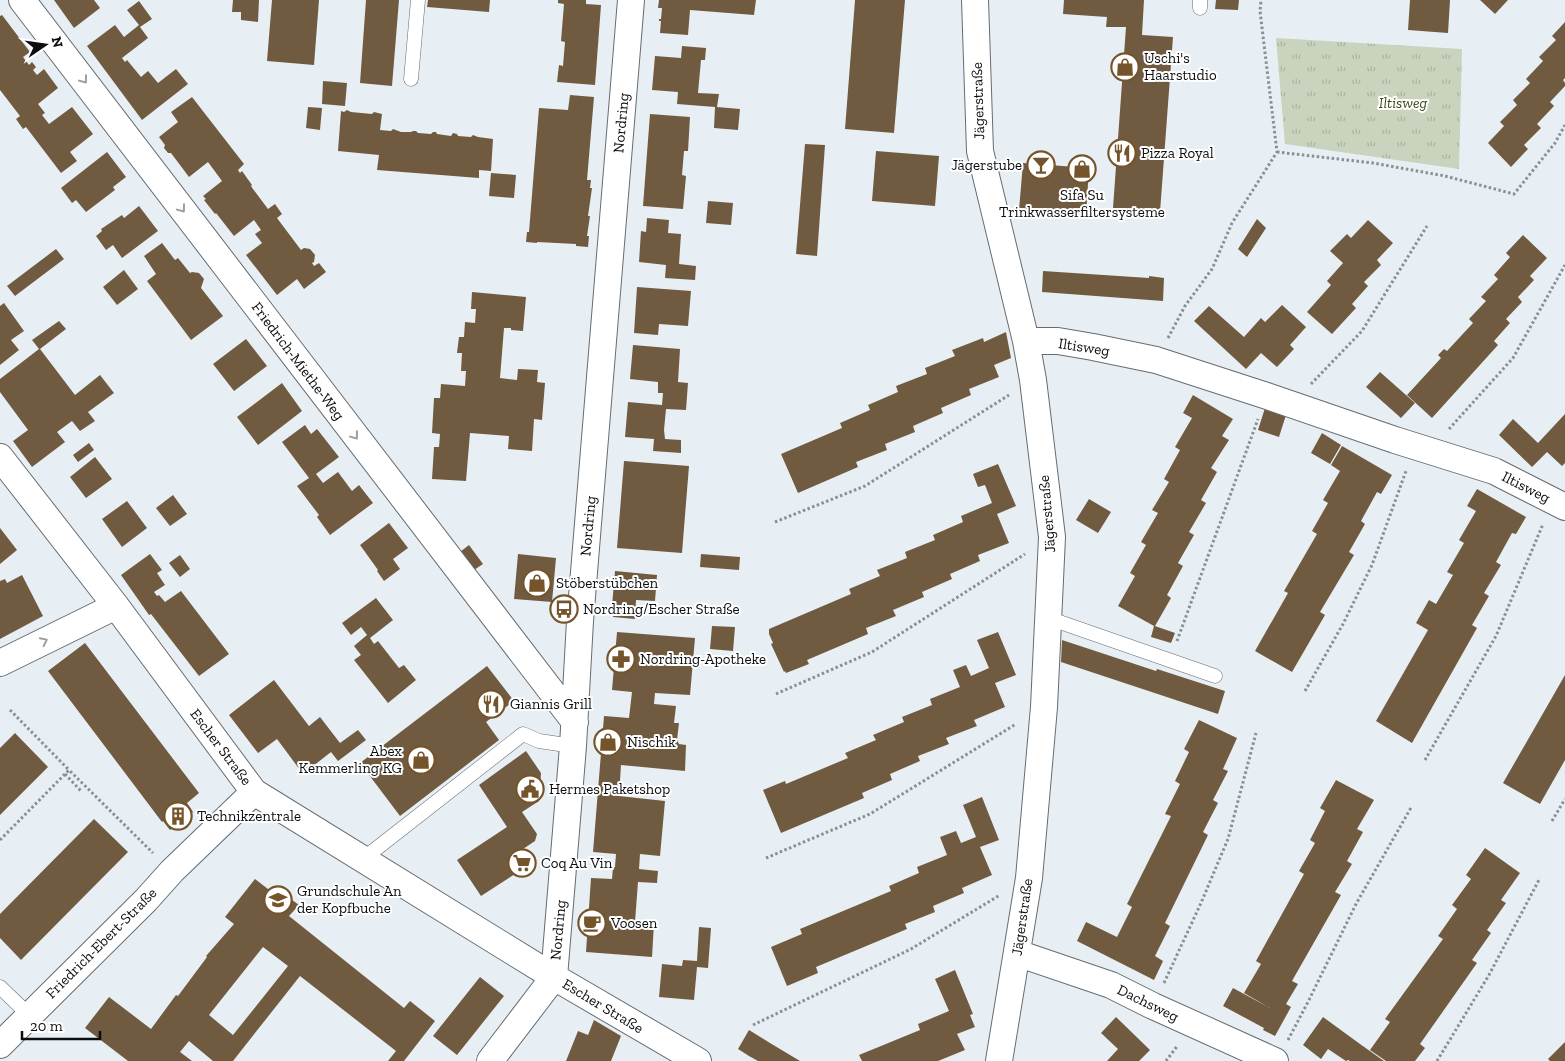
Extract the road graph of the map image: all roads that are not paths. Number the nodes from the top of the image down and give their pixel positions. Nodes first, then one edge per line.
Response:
1 (22, 0) edge
2 (418, 0) edge
3 (631, 0) edge
4 (975, 0) edge
5 (411, 79) dead end
6 (1026, 341) junction
7 (0, 456) edge
8 (1559, 504) edge
9 (116, 606) junction
10 (1048, 618) junction
11 (0, 663) edge
12 (1215, 676) dead end
13 (574, 734) junction
14 (254, 792) junction
15 (363, 859) junction
16 (1017, 953) junction
17 (554, 977) junction
18 (0, 987) edge
19 (29, 1015) junction
20 (0, 1045) edge
21 (1280, 1052) edge
22 (490, 1061) edge
23 (698, 1061) edge
24 (999, 1061) edge

1 -> 13 street, Friedrich-Miethe-Weg
2 - 5 lane
3 - 13 street, Nordring
4 - 6 street, Jägerstraße
6 - 8 street, Iltisweg
6 - 10 street, Jägerstraße
7 - 9 street, Escher Straße
11 -> 9 street
9 - 14 street, Escher Straße
10 - 12 lane
10 - 16 street, Jägerstraße
13 - 15 lane
13 - 17 street, Nordring
14 - 15 street, Escher Straße
14 - 19 street, Friedrich-Ebert-Straße
15 - 17 street, Escher Straße
16 - 21 street, Dachsweg
16 - 24 street, Jägerstraße
17 - 22 street, Nordring
17 - 23 street, Escher Straße
18 - 19 lane
19 - 20 street, Friedrich-Ebert-Straße

